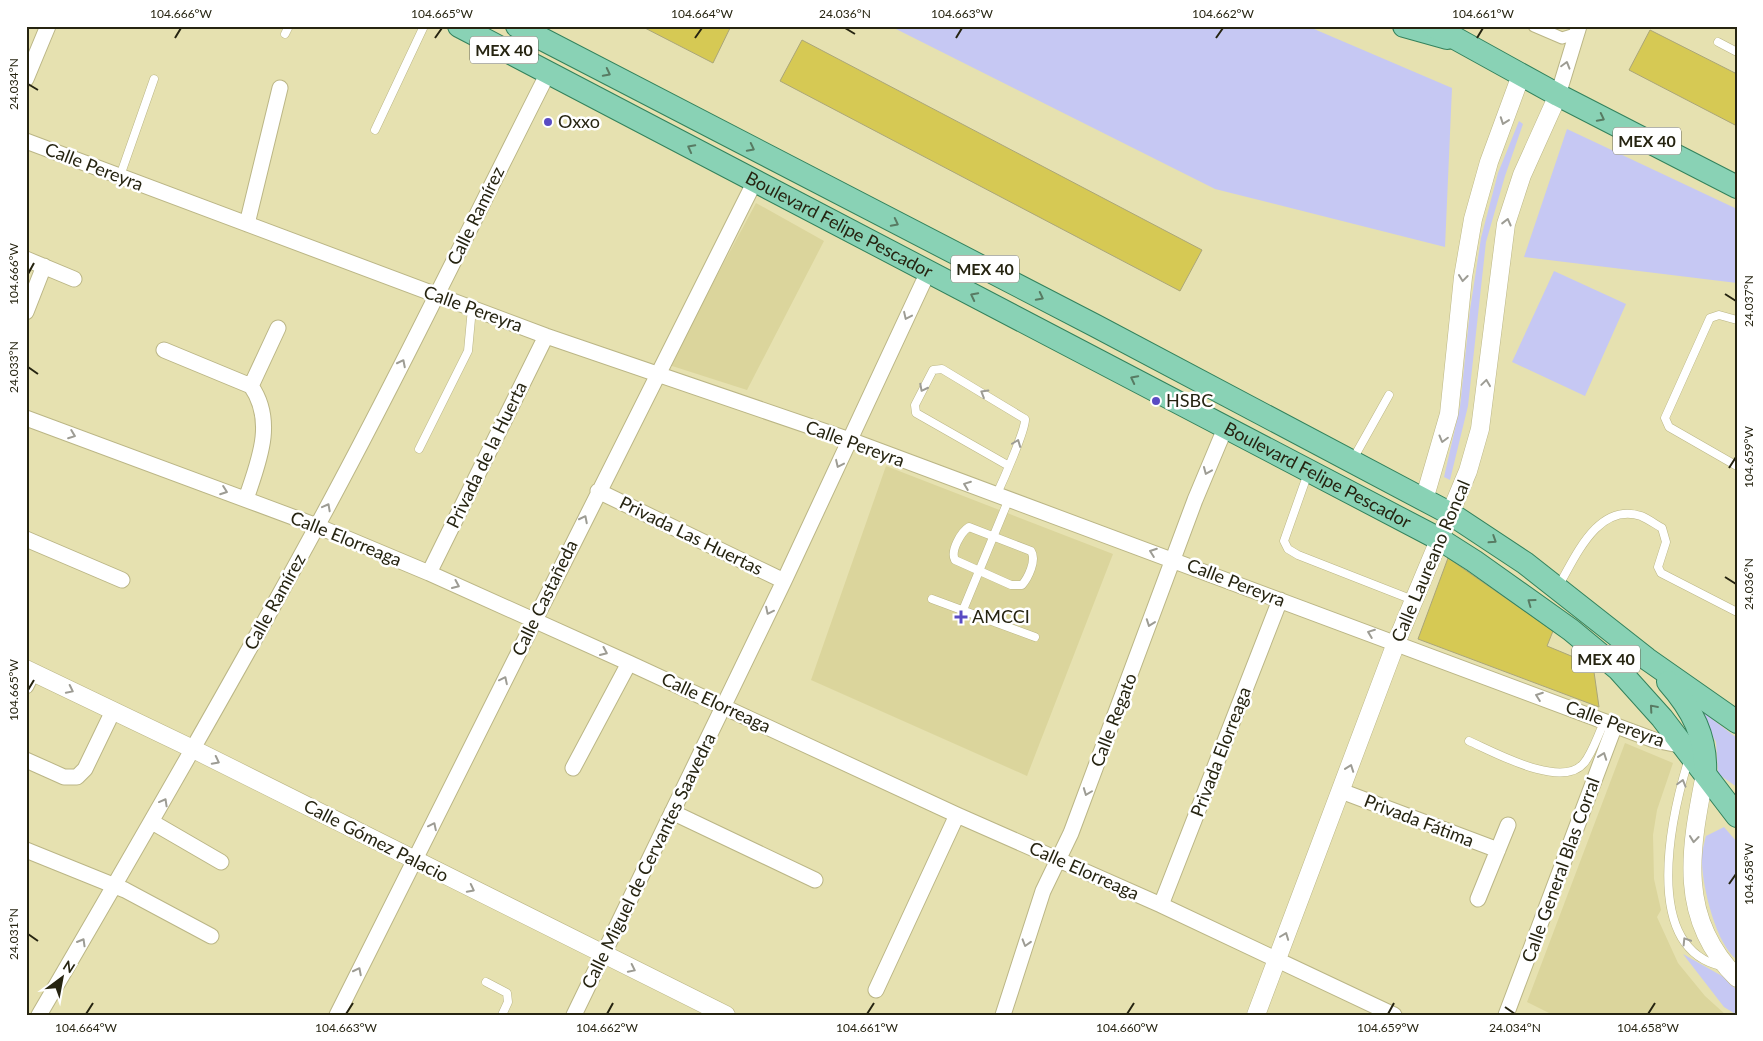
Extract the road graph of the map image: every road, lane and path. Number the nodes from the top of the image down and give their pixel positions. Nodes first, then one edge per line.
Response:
1 (48, 26) edge
2 (424, 26) edge
3 (460, 26) edge
4 (517, 26) edge
5 (1404, 26) edge
6 (1433, 26) edge
7 (1534, 26) edge
8 (1577, 30) edge
9 (1456, 40) junction
10 (1718, 42) dead end
11 (1737, 52) edge
12 (575, 56) junction
13 (548, 73) junction
14 (1521, 75) junction
15 (26, 79) edge
16 (154, 79) dead end
17 (280, 88) dead end
18 (1558, 95) junction
19 (375, 130) dead end
20 (26, 141) edge
21 (120, 176) junction
22 (755, 181) junction
23 (1737, 188) edge
24 (247, 224) junction
25 (26, 259) edge
26 (44, 266) junction
27 (928, 272) junction
28 (74, 279) dead end
29 (437, 296) junction
30 (472, 308) junction
31 (26, 312) edge
32 (1737, 320) edge
33 (278, 328) dead end
34 (546, 336) junction
35 (164, 350) dead end
36 (657, 374) junction
37 (251, 386) junction
38 (1389, 395) dead end
39 (26, 418) edge
40 (1226, 426) junction
41 (850, 440) junction
42 (419, 449) dead end
43 (1352, 461) junction
44 (1009, 466) junction
45 (1737, 466) edge
46 (1309, 471) junction
47 (598, 491) junction
48 (1002, 498) junction
49 (246, 499) junction
50 (1424, 500) junction
51 (1451, 514) junction
52 (317, 526) junction
53 (994, 535) junction
54 (26, 539) edge
55 (1440, 540) junction
56 (1173, 559) junction
57 (979, 572) junction
58 (429, 573) junction
59 (122, 580) dead end
60 (784, 581) junction
61 (1558, 587) junction
62 (932, 599) dead end
63 (1280, 600) junction
64 (1415, 601) junction
65 (963, 610) junction
66 (1737, 612) edge
67 (534, 620) junction
68 (1035, 637) dead end
69 (1396, 643) junction
70 (1648, 659) junction
71 (629, 663) junction
72 (28, 676) edge
73 (723, 706) junction
74 (114, 711) junction
75 (1735, 722) edge
76 (1610, 723) junction
77 (1469, 741) dead end
78 (193, 749) junction
79 (1687, 750) junction
80 (26, 760) edge
81 (573, 768) dead end
82 (1705, 774) junction
83 (1341, 791) junction
84 (1730, 800) edge
85 (672, 812) junction
86 (957, 815) junction
87 (1737, 816) edge
88 (152, 822) junction
89 (1508, 825) dead end
90 (26, 850) edge
91 (1498, 850) junction
92 (1059, 860) junction
93 (416, 861) junction
94 (221, 862) dead end
95 (816, 880) dead end
96 (115, 886) junction
97 (1478, 899) dead end
98 (1161, 905) junction
99 (211, 936) dead end
100 (603, 954) junction
101 (1276, 960) junction
102 (1733, 971) edge
103 (486, 982) dead end
104 (876, 990) dead end
105 (39, 1015) edge
106 (337, 1015) edge
107 (502, 1015) edge
108 (574, 1015) edge
109 (726, 1015) edge
110 (1004, 1015) edge
111 (1256, 1015) edge
112 (1394, 1015) edge
113 (1506, 1015) edge

1 - 15 street
2 - 19 lane
3 - 13 main road, Boulevard Felipe Pescador / MEX 40
4 - 12 main road, Boulevard Felipe Pescador / MEX 40
5 - 9 main road, MEX 40
6 - 9 main road
7 - 8 street
18 -> 8 street
9 - 14 main road, MEX 40
10 - 11 lane
12 - 13 main road
12 -> 43 main road, Boulevard Felipe Pescador / MEX 40
22 -> 13 main road, Boulevard Felipe Pescador / MEX 40
13 - 29 street, Calle Ramírez
14 - 18 main road, MEX 40
14 -> 50 street, Calle Laureano Roncal
16 - 21 lane
17 - 24 street
18 -> 23 main road, MEX 40
51 -> 18 street, Calle Laureano Roncal
20 - 21 street, Calle Pereyra
21 - 24 street, Calle Pereyra
22 - 27 main road, Boulevard Felipe Pescador / MEX 40
22 - 36 street, Calle Castañeda
24 - 29 street, Calle Pereyra
25 - 26 street
26 - 28 street
26 - 31 street
40 -> 27 main road, Boulevard Felipe Pescador / MEX 40
27 -> 41 street, Calle Miguel de Cervantes Saavedra
29 - 30 street, Calle Pereyra
52 -> 29 street, Calle Ramírez
30 - 34 street, Calle Pereyra
30 - 42 lane
32 - 45 lane
33 - 37 street
34 - 36 street, Calle Pereyra
34 - 58 street, Privada de la Huerta
35 - 37 street
36 - 41 street, Calle Pereyra
36 - 47 street, Calle Castañeda
37 - 49 street
38 - 43 lane
39 -> 49 street, Calle Elorreaga
40 - 46 main road, Boulevard Felipe Pescador / MEX 40
40 -> 56 street, Calle Regato
48 -> 41 street, Calle Pereyra
41 -> 60 street, Calle Miguel de Cervantes Saavedra
43 - 50 main road, Boulevard Felipe Pescador / MEX 40
44 -> 44 lane
44 - 48 lane
46 - 55 main road, Boulevard Felipe Pescador / MEX 40
46 - 64 lane
47 - 60 street, Privada Las Huertas
67 -> 47 street, Calle Castañeda
48 - 53 lane
56 -> 48 street, Calle Pereyra
49 - 52 street, Calle Elorreaga
50 - 51 main road, Boulevard Felipe Pescador / MEX 40
51 - 55 street, Calle Laureano Roncal
51 -> 61 main road, Boulevard Felipe Pescador / MEX 40
52 - 58 street, Calle Elorreaga
52 - 78 street, Calle Ramírez
53 - 57 lane
53 - 57 lane
53 - 57 lane
54 - 59 street
55 - 64 street, Calle Laureano Roncal
79 -> 55 main road, Boulevard Felipe Pescador / MEX 40
56 - 63 street, Calle Pereyra
56 -> 92 street, Calle Regato
57 - 65 lane
58 -> 67 street, Calle Elorreaga
60 -> 73 street, Calle Miguel de Cervantes Saavedra
61 - 66 lane
61 - 70 main road, Boulevard Felipe Pescador / MEX 40
62 - 65 lane
69 -> 63 street, Calle Pereyra
63 - 98 street, Privada Elorreaga
64 - 69 street, Calle Laureano Roncal
65 - 68 lane
67 -> 71 street, Calle Elorreaga
93 -> 67 street, Calle Castañeda
76 -> 69 street, Calle Pereyra
83 -> 69 street, Calle Laureano Roncal
70 - 75 main road, Boulevard Felipe Pescador / MEX 40
70 - 82 main road
71 - 73 street, Calle Elorreaga
71 - 81 street
72 -> 74 street, Calle Gómez Palacio
73 - 85 street, Calle Miguel de Cervantes Saavedra
73 - 86 street, Calle Elorreaga
74 - 78 street, Calle Gómez Palacio
74 - 80 street
76 - 77 lane
76 - 79 street, Calle Pereyra
113 -> 76 street, Calle General Blas Corral
88 -> 78 street, Calle Ramírez
78 -> 93 street, Calle Gómez Palacio
79 - 82 main road, Boulevard Felipe Pescador / MEX 40
102 -> 79 lane
82 - 84 main road, Boulevard Felipe Pescador / MEX 40
82 -> 102 street
83 - 91 street, Privada Fátima
101 -> 83 street, Calle Laureano Roncal
84 - 87 main road, Boulevard Felipe Pescador / MEX 40
85 - 95 street
85 - 100 street, Calle Miguel de Cervantes Saavedra
86 - 92 street, Calle Elorreaga
86 - 104 street
88 - 94 street
88 - 96 street, Calle Ramírez
89 - 91 street
90 - 96 street
91 - 97 street
92 - 98 street, Calle Elorreaga
92 -> 110 street, Calle Regato
93 -> 100 street, Calle Gómez Palacio
106 -> 93 street, Calle Castañeda
96 - 99 street
105 -> 96 street, Calle Ramírez
98 - 101 street, Calle Elorreaga
100 - 108 street, Calle Miguel de Cervantes Saavedra
100 -> 109 street, Calle Gómez Palacio
101 - 111 street, Calle Laureano Roncal
101 - 112 street, Calle Elorreaga
103 - 107 lane

